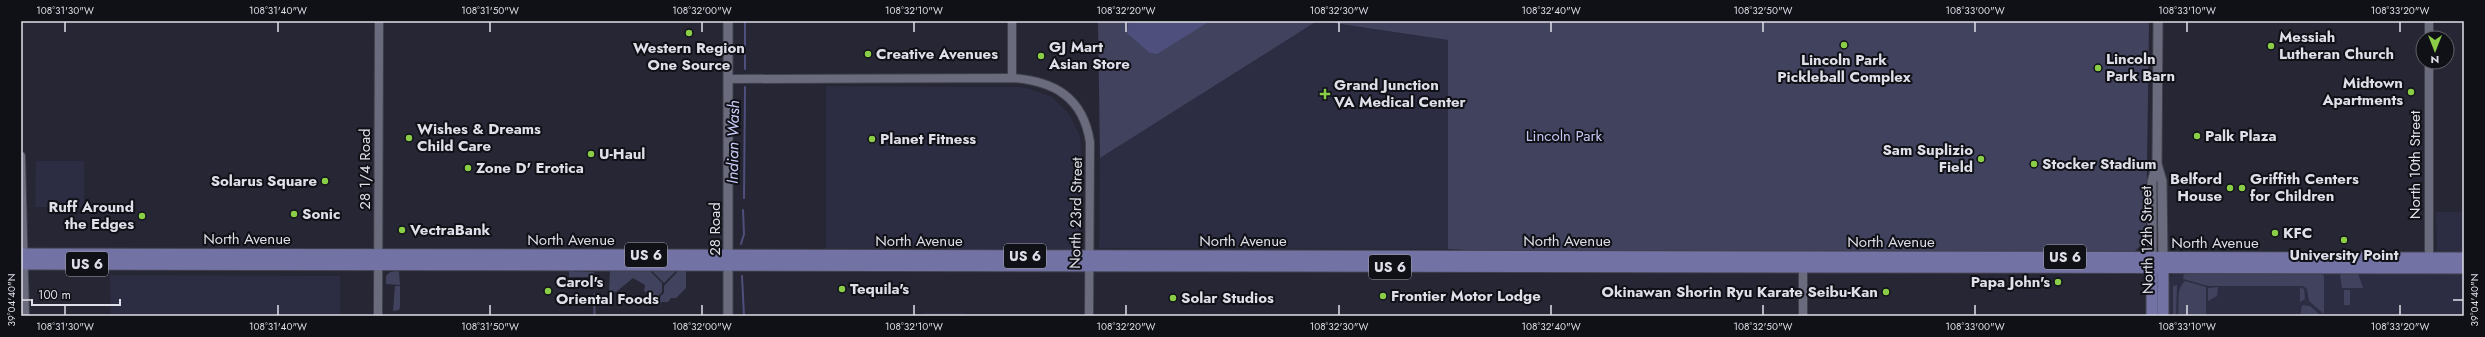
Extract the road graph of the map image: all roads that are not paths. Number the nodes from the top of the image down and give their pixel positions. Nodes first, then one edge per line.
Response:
1 (379, 21) edge
2 (728, 21) edge
3 (1012, 21) edge
4 (2158, 21) edge
5 (2429, 70) edge
6 (1012, 78) junction
7 (728, 79) junction
8 (21, 156) edge
9 (207, 254) junction
10 (292, 254) junction
11 (337, 254) junction
12 (597, 255) junction
13 (655, 255) junction
14 (1430, 256) junction
15 (1473, 256) junction
16 (1979, 258) junction
17 (2300, 258) junction
18 (2383, 258) junction
19 (2464, 258) edge
20 (22, 259) edge
21 (115, 259) junction
22 (378, 259) junction
23 (506, 260) junction
24 (729, 261) junction
25 (823, 261) junction
26 (1090, 261) junction
27 (1268, 262) junction
28 (1341, 262) junction
29 (1627, 262) junction
30 (1803, 262) junction
31 (2157, 263) junction
32 (2427, 263) junction
33 (201, 264) junction
34 (241, 264) junction
35 (286, 264) junction
36 (548, 265) junction
37 (603, 265) junction
38 (1379, 267) junction
39 (1439, 267) junction
40 (1928, 268) junction
41 (2264, 268) junction
42 (2333, 268) junction
43 (2464, 268) edge
44 (25, 316) edge
45 (378, 316) edge
46 (728, 316) edge
47 (1089, 316) edge
48 (1803, 316) edge
49 (2152, 316) edge
50 (2163, 316) edge

1 - 22 street, 28 1/4 Road
2 - 7 main road, 28 Road
3 - 6 street
4 - 31 main road, North 12th Street
5 - 32 street, North 10th Street
6 - 7 street, North 23rd Street
6 - 26 street, North 23rd Street
7 - 24 main road, 28 Road
8 - 20 street
9 - 10 main road, North Avenue / US 6
9 - 21 main road, North Avenue / US 6
9 - 33 main road
10 - 11 main road, North Avenue / US 6
10 - 34 main road
11 - 22 main road, North Avenue / US 6
11 - 35 main road
12 - 13 main road, North Avenue / US 6
12 - 23 main road, North Avenue / US 6
12 - 36 main road
13 - 24 main road, North Avenue / US 6
13 - 37 main road
14 - 15 main road, North Avenue / US 6
14 - 28 main road, North Avenue / US 6
14 - 38 main road
15 - 29 main road, North Avenue / US 6
15 - 39 main road
16 - 30 main road, North Avenue / US 6
16 - 31 main road, North Avenue / US 6
16 - 40 main road
17 - 18 main road, North Avenue / US 6
17 - 31 main road, North Avenue / US 6
17 - 41 main road
18 - 32 main road, North Avenue / US 6
18 - 42 main road
19 - 32 main road, North Avenue / US 6
20 - 21 main road, North Avenue / US 6
20 - 21 main road, North Avenue / US 6
20 - 44 street
21 - 33 main road, North Avenue / US 6
22 - 23 main road, North Avenue / US 6
22 - 35 main road, North Avenue / US 6
22 - 45 street, 28 1/4 Road
23 - 36 main road, North Avenue / US 6
24 - 25 main road, North Avenue / US 6
24 - 25 main road, North Avenue / US 6
24 - 37 main road, North Avenue / US 6
24 - 46 main road, 28 Road
25 - 26 main road, North Avenue / US 6
25 - 26 main road, North Avenue / US 6
26 - 27 main road, North Avenue / US 6
26 - 27 main road, North Avenue / US 6
26 - 47 street, North 23rd Street
27 - 28 main road, North Avenue / US 6
27 - 28 main road, North Avenue / US 6
28 - 38 main road, North Avenue / US 6
29 - 30 main road, North Avenue / US 6
29 - 39 main road, North Avenue / US 6
30 - 40 main road, North Avenue / US 6
30 - 48 street
31 - 40 main road, North Avenue / US 6
31 - 41 main road, North Avenue / US 6
31 - 49 main road, North 12th Street
31 - 50 main road, North 12th Street
32 - 42 main road, North Avenue / US 6
32 - 43 main road, North Avenue / US 6
33 - 34 main road, North Avenue / US 6
34 - 35 main road, North Avenue / US 6
36 - 37 main road, North Avenue / US 6
38 - 39 main road, North Avenue / US 6
41 - 42 main road, North Avenue / US 6

